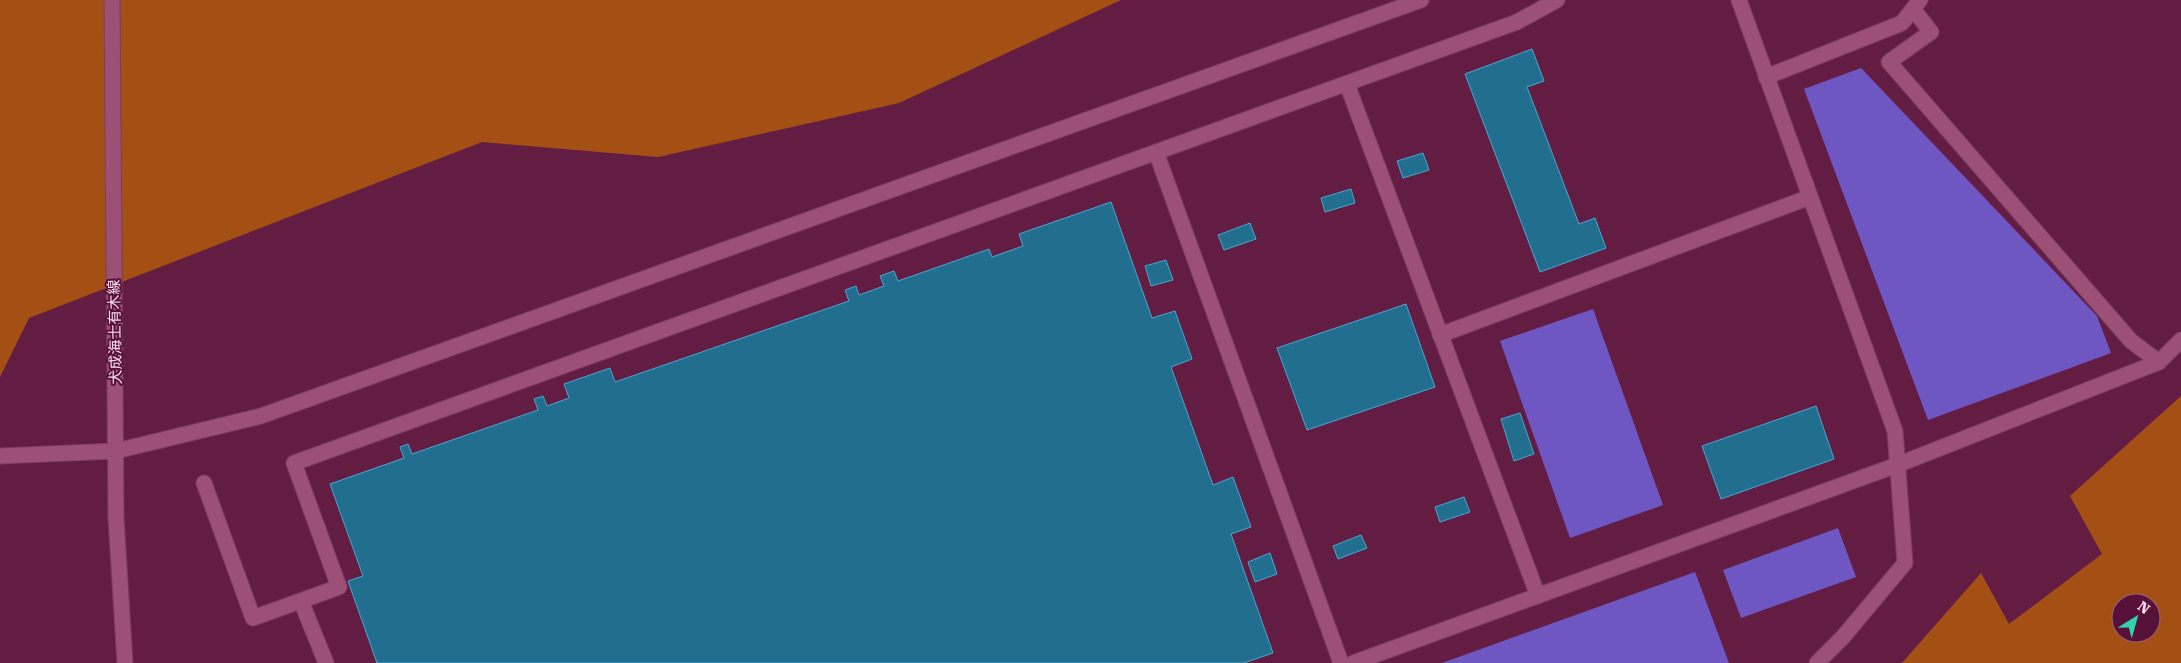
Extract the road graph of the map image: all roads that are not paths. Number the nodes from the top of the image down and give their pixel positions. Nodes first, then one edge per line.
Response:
1 (112, 0) edge
2 (1421, 0) edge
3 (1557, 0) edge
4 (1739, 0) edge
5 (1917, 4) edge
6 (1766, 77) junction
7 (1347, 84) junction
8 (1156, 152) junction
9 (1810, 197) junction
10 (1440, 335) junction
11 (2181, 340) edge
12 (2159, 362) junction
13 (116, 451) junction
14 (0, 456) edge
15 (1897, 465) junction
16 (204, 483) dead end
17 (1538, 596) junction
18 (301, 601) junction
19 (125, 663) edge
20 (326, 663) edge
21 (1341, 663) edge
22 (1353, 663) edge
23 (1817, 663) edge

1 - 13 street, 犬成海士有木線
2 - 13 street
3 - 7 street
4 - 6 street
5 - 6 street
5 - 12 street
6 - 9 street
7 - 8 street
7 - 10 street
8 - 18 street
8 - 21 street
9 - 10 street
9 - 15 street
10 - 17 street
11 - 12 street
12 - 15 street
13 - 14 street
13 - 19 street, 犬成海士有木線
15 - 17 street
15 - 23 street
16 - 18 street
17 - 22 street
18 - 20 street

